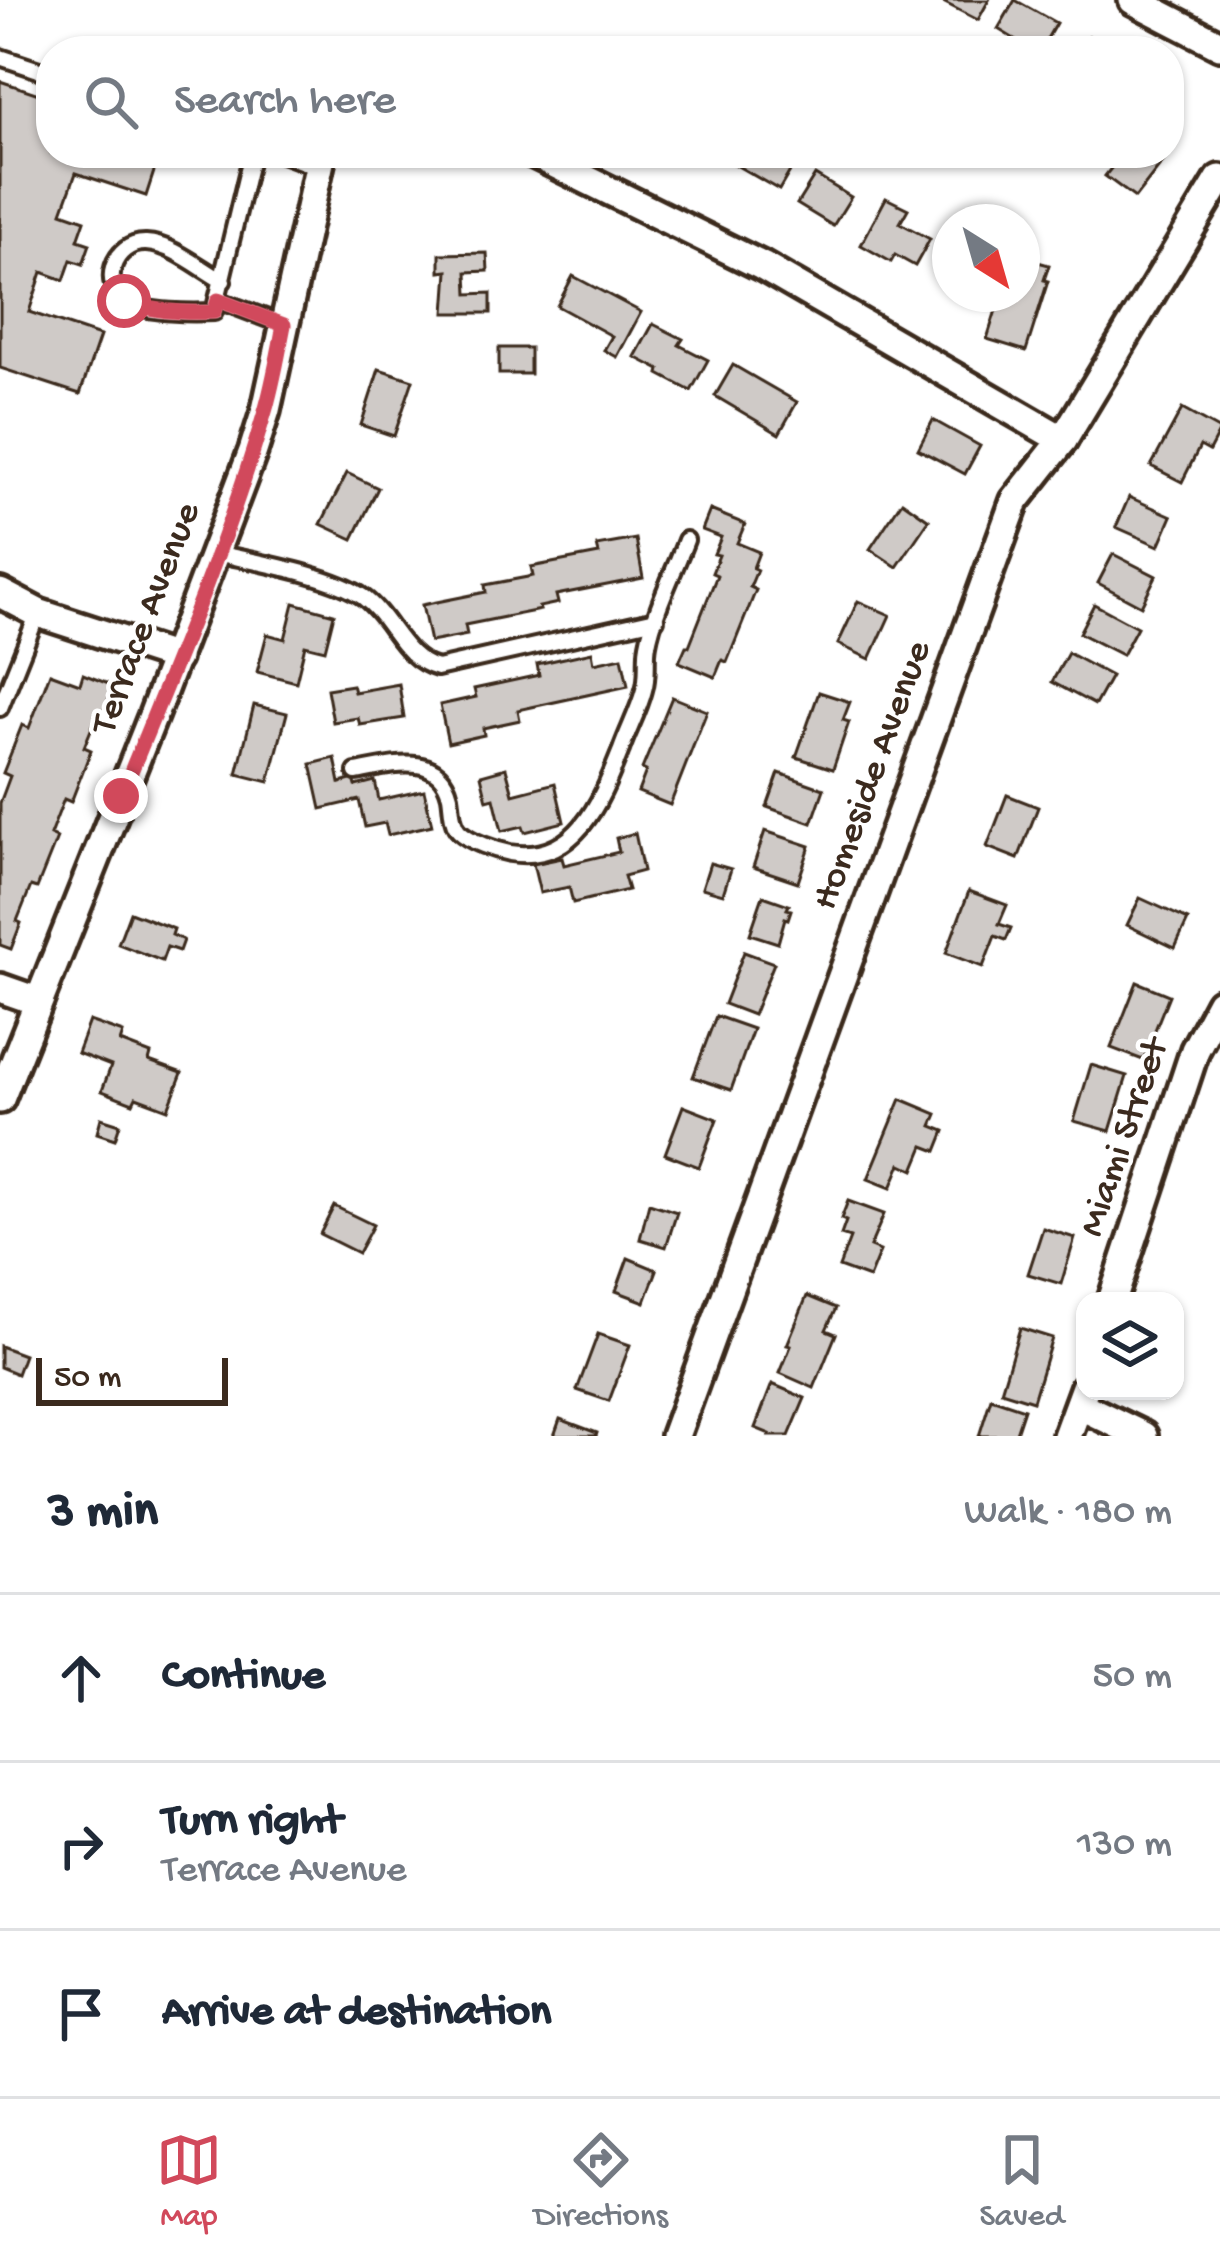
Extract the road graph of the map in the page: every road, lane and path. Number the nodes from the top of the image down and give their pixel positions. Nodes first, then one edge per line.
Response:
1 (1133, 0) edge
2 (1220, 45) edge
3 (0, 57) edge
4 (36, 69) edge
5 (249, 168) edge
6 (318, 168) edge
7 (563, 168) edge
8 (1220, 179) edge
9 (223, 281) junction
10 (218, 300) junction
11 (284, 325) junction
12 (1064, 440) junction
13 (686, 540) dead end
14 (217, 553) junction
15 (0, 593) edge
16 (38, 613) junction
17 (656, 619) junction
18 (176, 658) junction
19 (0, 708) edge
20 (356, 772) dead end
21 (0, 988) edge
22 (37, 1001) junction
23 (1220, 1003) edge
24 (0, 1099) edge
25 (1115, 1292) edge
26 (1080, 1400) edge
27 (1088, 1400) edge
28 (675, 1436) edge
29 (1067, 1436) edge
30 (1143, 1436) edge

1 - 2 street
3 - 4 lane
5 - 9 lane
6 - 11 street, Terrace Avenue
7 - 12 street
8 - 12 street, Homeside Avenue
9 - 10 lane
9 - 10 lane
10 - 11 lane
11 - 14 street, Terrace Avenue
12 - 28 street, Homeside Avenue
13 - 17 lane
14 - 17 lane
14 - 18 street, Terrace Avenue
15 - 16 street
16 - 18 street
16 - 19 lane
17 - 20 lane
18 - 22 street, Terrace Avenue
21 - 22 street
22 - 24 street, Terrace Avenue
23 - 25 street, Miami Street
26 - 29 street
27 - 30 street

